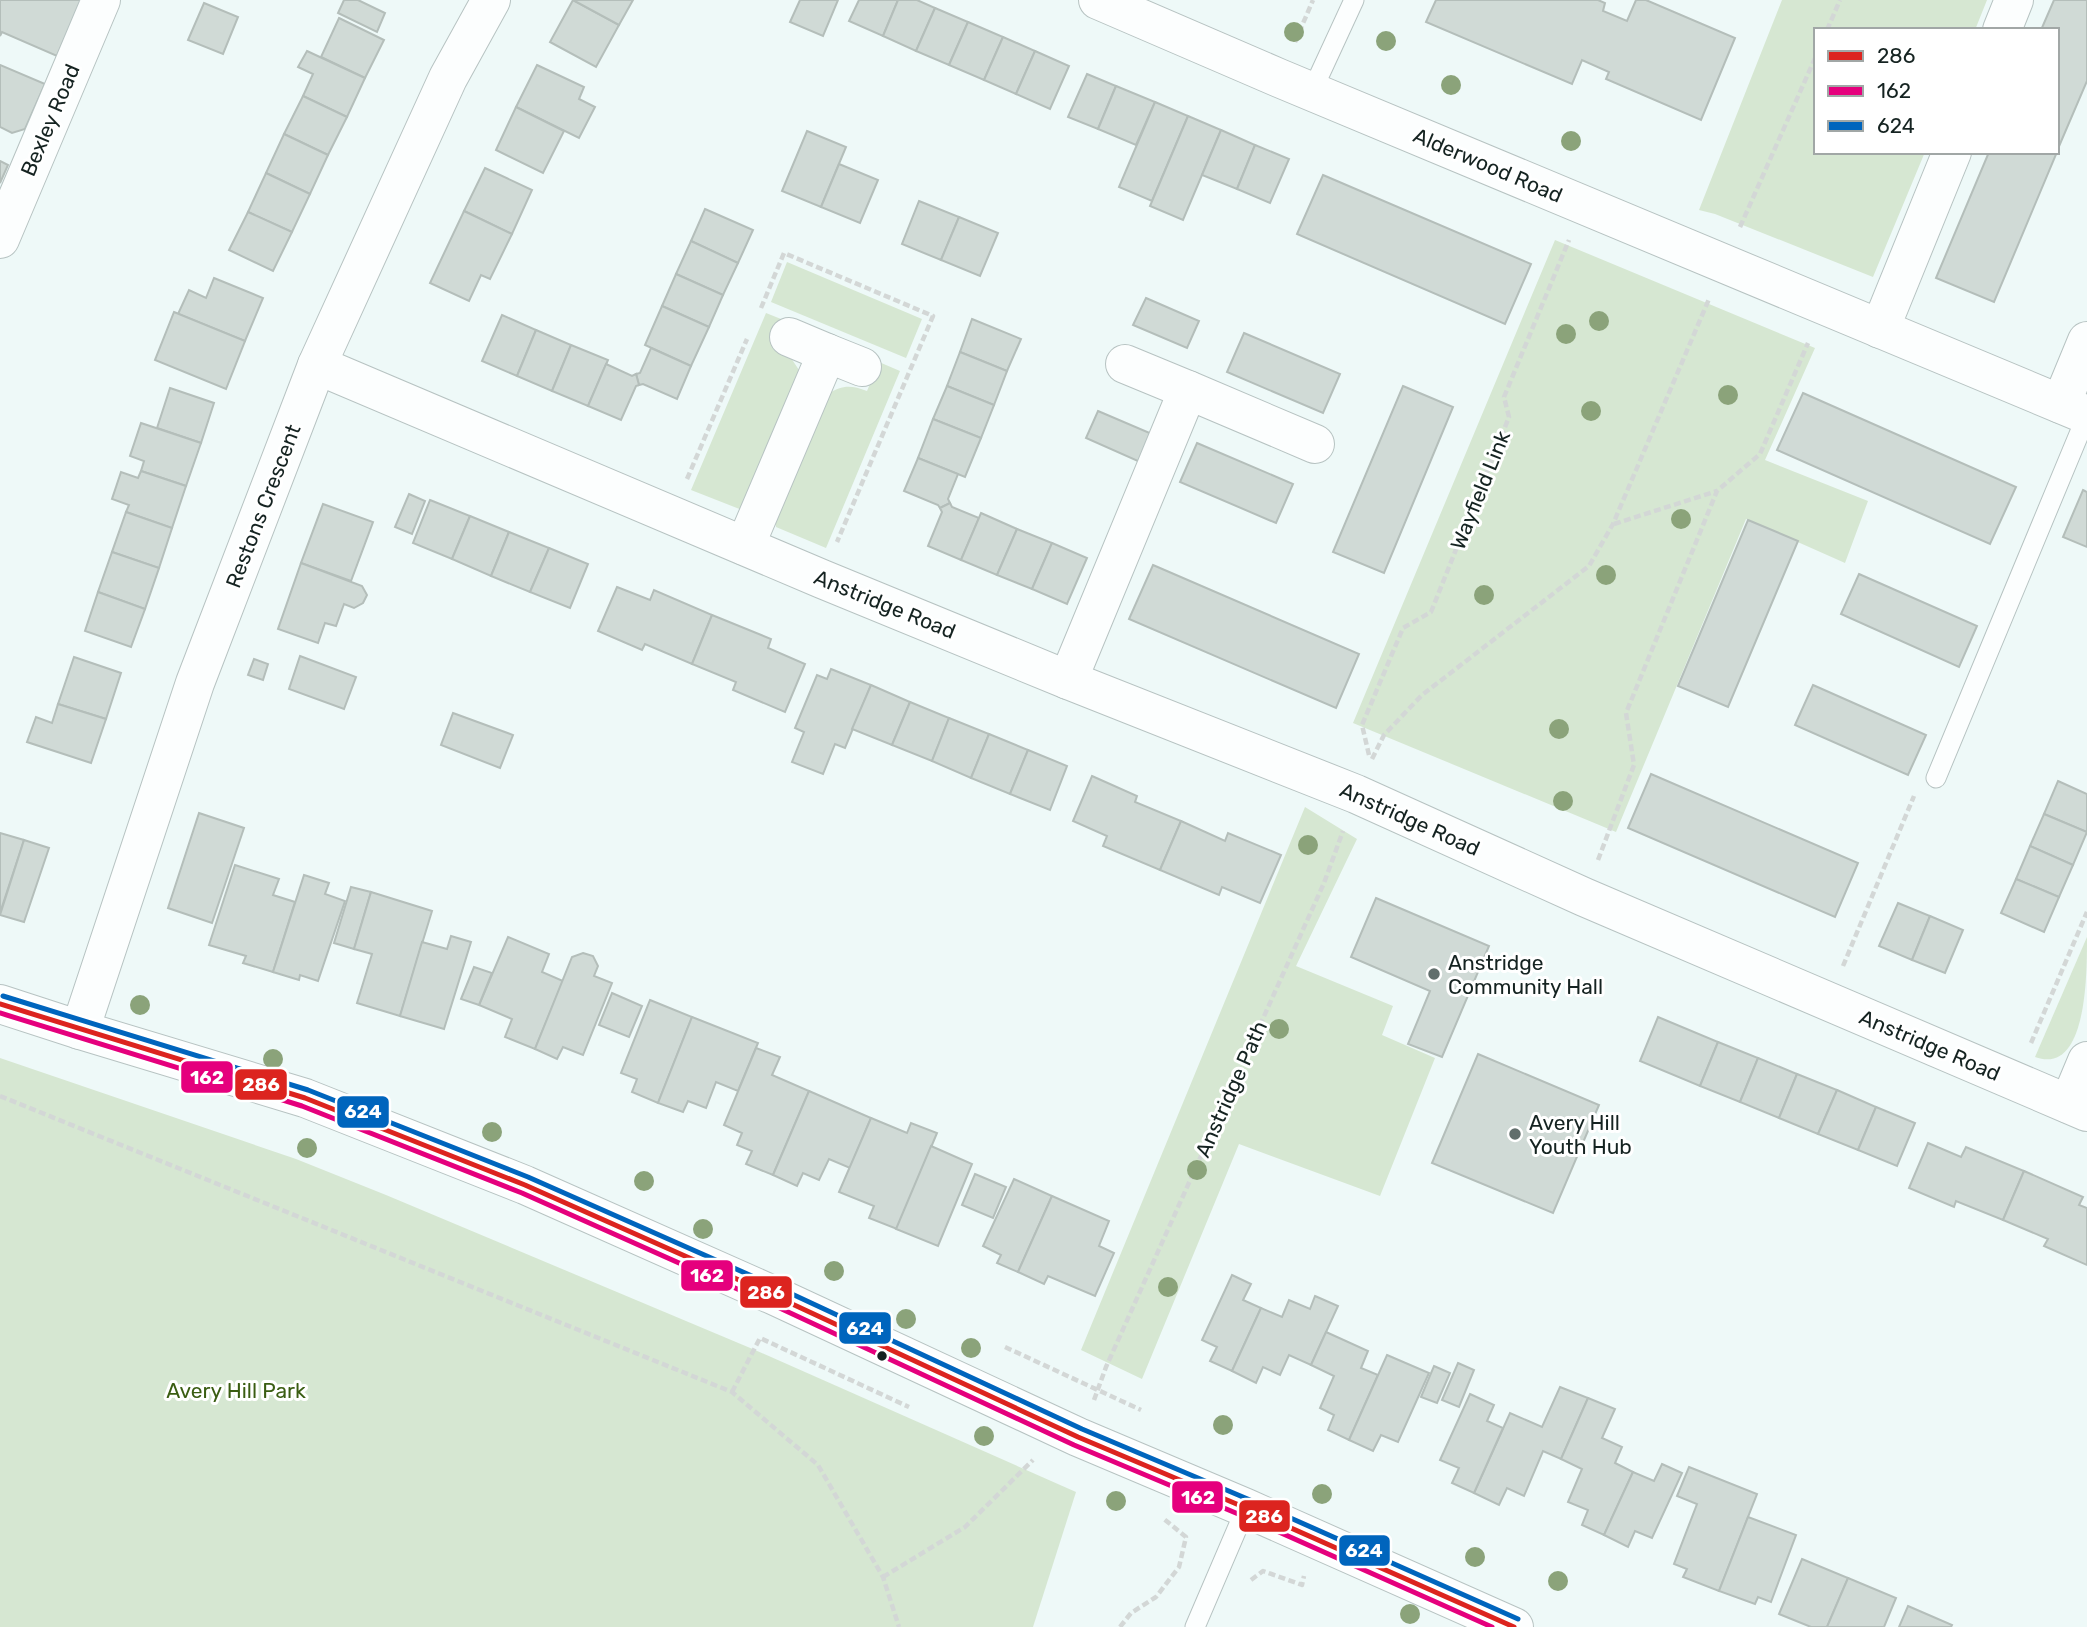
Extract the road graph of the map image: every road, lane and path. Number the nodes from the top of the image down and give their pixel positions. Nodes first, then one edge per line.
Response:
1 (100, 0) edge
2 (491, 0) edge
3 (1098, 0) edge
4 (1354, 0) edge
5 (1840, 0) edge
6 (2014, 0) edge
7 (1828, 28) edge
8 (2003, 28) edge
9 (1814, 61) edge
10 (1312, 92) junction
11 (1951, 154) edge
12 (1584, 205) junction
13 (0, 239) edge
14 (1724, 264) junction
15 (1824, 306) junction
16 (1880, 329) junction
17 (789, 337) dead end
18 (2087, 341) edge
19 (827, 353) junction
20 (1125, 364) dead end
21 (317, 365) junction
22 (862, 368) dead end
23 (1188, 390) junction
24 (2078, 411) edge
25 (1315, 444) dead end
26 (1717, 491) junction
27 (1613, 524) junction
28 (745, 546) junction
29 (1068, 680) junction
30 (1384, 736) dead end
31 (1371, 762) dead end
32 (1936, 778) joint
33 (1346, 821) dead end
34 (1584, 897) junction
35 (2087, 912) edge
36 (1828, 1001) junction
37 (0, 1004) edge
38 (80, 1030) junction
39 (2087, 1061) edge
40 (2015, 1081) junction
41 (0, 1096) edge
42 (2078, 1108) edge
43 (1005, 1347) dead end
44 (1097, 1390) junction
45 (732, 1392) junction
46 (909, 1407) dead end
47 (1091, 1408) dead end
48 (1141, 1410) dead end
49 (1035, 1459) dead end
50 (1246, 1508) junction
51 (1161, 1517) dead end
52 (1186, 1537) junction
53 (1193, 1538) dead end
54 (1255, 1562) dead end
55 (1306, 1567) dead end
56 (1263, 1571) junction
57 (883, 1577) junction
58 (1246, 1583) dead end
59 (899, 1627) edge
60 (1120, 1627) edge
61 (1195, 1627) edge
62 (1514, 1627) edge

1 - 13 street, Bexley Road
2 - 21 street, Restons Crescent
3 - 10 street, Alderwood Road
4 - 10 lane
5 - 7 path
6 - 8 street
9 - 14 path
10 - 12 street, Alderwood Road
11 - 16 street
12 - 14 street, Alderwood Road
12 - 31 path, Wayfield Link
14 - 15 street, Alderwood Road
14 - 27 path
15 - 16 street, Alderwood Road
15 - 26 path
16 - 24 street, Alderwood Road
17 - 19 street
18 - 24 street
19 - 22 street
19 - 28 street
20 - 23 street
21 - 28 street, Anstridge Road
21 - 38 street, Restons Crescent
23 - 25 street
23 - 29 street
24 - 32 lane
26 - 27 path
26 - 34 path
27 - 30 path
28 - 29 street, Anstridge Road
29 - 34 street, Anstridge Road
32 - 36 path
33 - 44 path, Anstridge Path
34 - 36 street, Anstridge Road
35 - 40 path
36 - 40 street, Anstridge Road
37 - 38 street
38 - 50 street
39 - 42 street, Anstridge Road
40 - 42 street, Anstridge Road
41 - 45 path
43 - 44 path
44 - 47 path, Anstridge Path
44 - 48 path
45 - 46 path
45 - 57 path
49 - 57 path
50 - 61 lane
50 - 62 street
51 - 52 path
52 - 53 path
52 - 60 path
54 - 56 path
55 - 56 path
56 - 58 path
57 - 59 path

